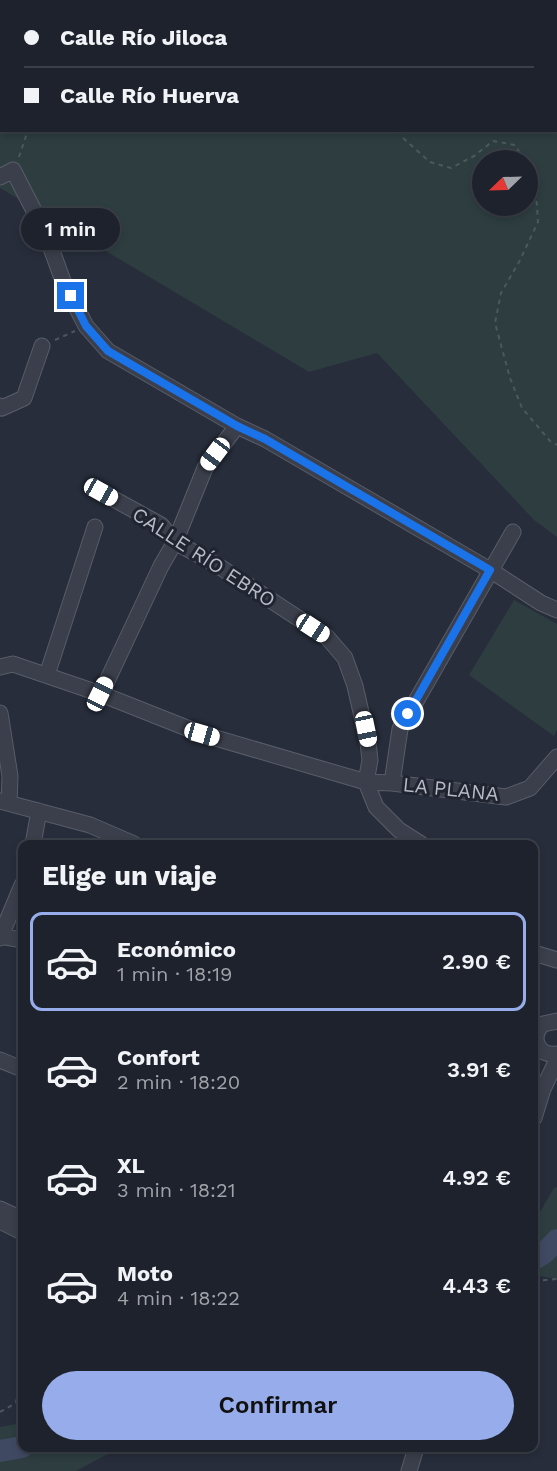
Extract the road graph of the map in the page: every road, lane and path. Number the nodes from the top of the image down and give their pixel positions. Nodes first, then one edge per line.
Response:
1 (27, 132) edge
2 (400, 132) edge
3 (482, 150) edge
4 (518, 150) edge
5 (472, 157) edge
6 (7, 174) edge
7 (538, 216) edge
8 (86, 326) junction
9 (42, 346) joint
10 (0, 406) edge
11 (237, 426) junction
12 (557, 445) edge
13 (101, 492) dead end
14 (95, 527) dead end
15 (513, 531) dead end
16 (175, 542) junction
17 (490, 570) junction
18 (557, 610) edge
19 (0, 667) edge
20 (47, 675) junction
21 (100, 694) junction
22 (0, 713) edge
23 (557, 757) edge
24 (366, 782) junction
25 (392, 783) junction
26 (5, 802) edge
27 (39, 811) junction
28 (34, 840) edge
29 (126, 840) edge
30 (415, 840) edge
31 (18, 894) edge
32 (0, 937) edge
33 (18, 939) edge
34 (538, 954) edge
35 (557, 960) edge
36 (556, 1019) edge
37 (538, 1028) edge
38 (538, 1045) edge
39 (542, 1051) junction
40 (557, 1054) edge
41 (0, 1060) edge
42 (557, 1060) edge
43 (18, 1067) edge
44 (543, 1089) junction
45 (538, 1105) edge
46 (0, 1209) edge
47 (18, 1217) edge
48 (0, 1221) edge
49 (18, 1230) edge
50 (557, 1279) edge
51 (538, 1281) edge
52 (18, 1391) edge
53 (0, 1412) edge
54 (415, 1452) edge
55 (409, 1471) edge

1 - 6 path
2 - 5 path
3 - 4 path
6 - 8 street
7 - 12 path
8 - 9 path
8 - 11 street
9 - 10 street
11 - 16 street
11 - 17 street
13 - 16 street, CALLE RÍO EBRO
14 - 20 street
15 - 17 street
16 - 21 street
16 - 24 street, CALLE RÍO EBRO
17 - 18 street
17 - 25 street
19 - 20 street, LA PLANA
20 - 21 street, LA PLANA
21 - 24 street, LA PLANA
22 - 26 street
23 - 25 street, LA PLANA
24 - 25 street, LA PLANA
24 - 30 street
26 - 27 street
27 - 28 street
27 - 29 street
31 - 32 street
32 - 33 street
34 - 35 street
36 - 37 street
38 - 39 street
39 - 40 street
39 - 44 street
41 - 43 street
42 - 44 street
44 - 45 street
46 - 47 street
48 - 49 street
50 - 51 path
52 - 53 path
54 - 55 street

